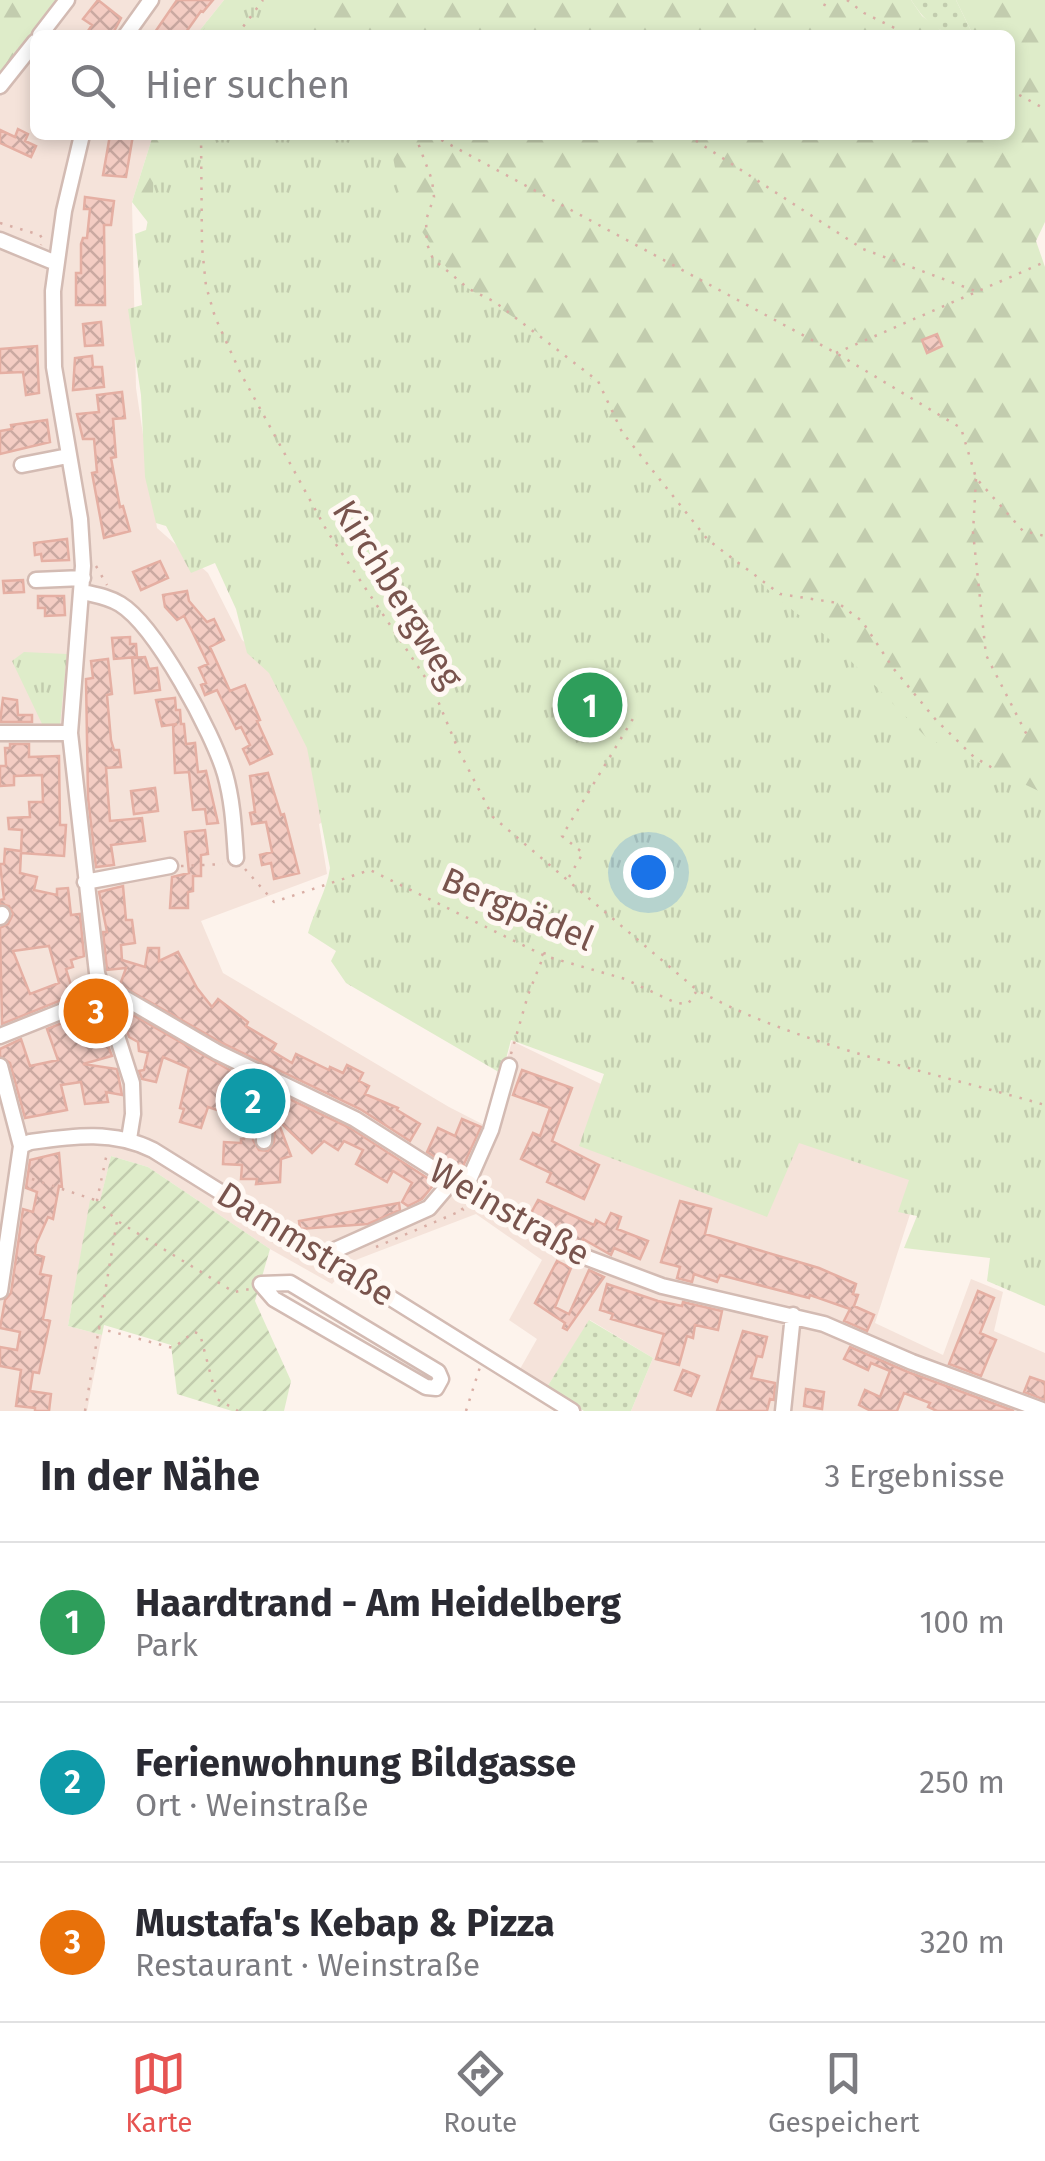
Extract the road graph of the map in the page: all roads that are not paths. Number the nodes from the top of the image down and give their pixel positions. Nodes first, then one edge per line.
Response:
1 (67, 0) edge
2 (151, 0) edge
3 (44, 30) edge
4 (130, 30) edge
5 (30, 48) edge
6 (0, 86) edge
7 (81, 140) edge
8 (0, 240) edge
9 (56, 262) junction
10 (68, 456) junction
11 (22, 464) dead end
12 (36, 580) dead end
13 (83, 585) junction
14 (70, 732) junction
15 (0, 733) edge
16 (236, 858) road end
17 (170, 866) road end
18 (85, 882) junction
19 (103, 995) junction
20 (0, 1036) edge
21 (0, 1066) edge
22 (509, 1066) road end
23 (267, 1076) junction
24 (128, 1140) junction
25 (264, 1141) dead end
26 (21, 1146) junction
27 (458, 1185) junction
28 (324, 1255) junction
29 (261, 1284) joint
30 (0, 1290) edge
31 (794, 1315) junction
32 (1045, 1410) edge
33 (572, 1411) edge
34 (783, 1411) edge

1 - 3 street
2 - 4 street
5 - 6 street
7 - 9 street
8 - 9 street
9 - 10 street
10 - 11 street
10 - 13 street
12 - 13 street
13 - 14 street
13 - 16 street
14 - 15 street
14 - 18 street
17 - 18 street
18 - 19 street
19 - 20 street
19 - 23 street, Weinstraße
19 - 24 street
21 - 26 street
22 - 27 street
23 - 25 street
23 - 27 street, Weinstraße
24 - 26 street, Dammstraße
24 - 28 street, Dammstraße
26 - 30 street
27 - 28 street
27 - 31 street, Weinstraße
28 - 33 street, Dammstraße
29 - 29 street
31 - 32 street, Weinstraße
31 - 34 street

